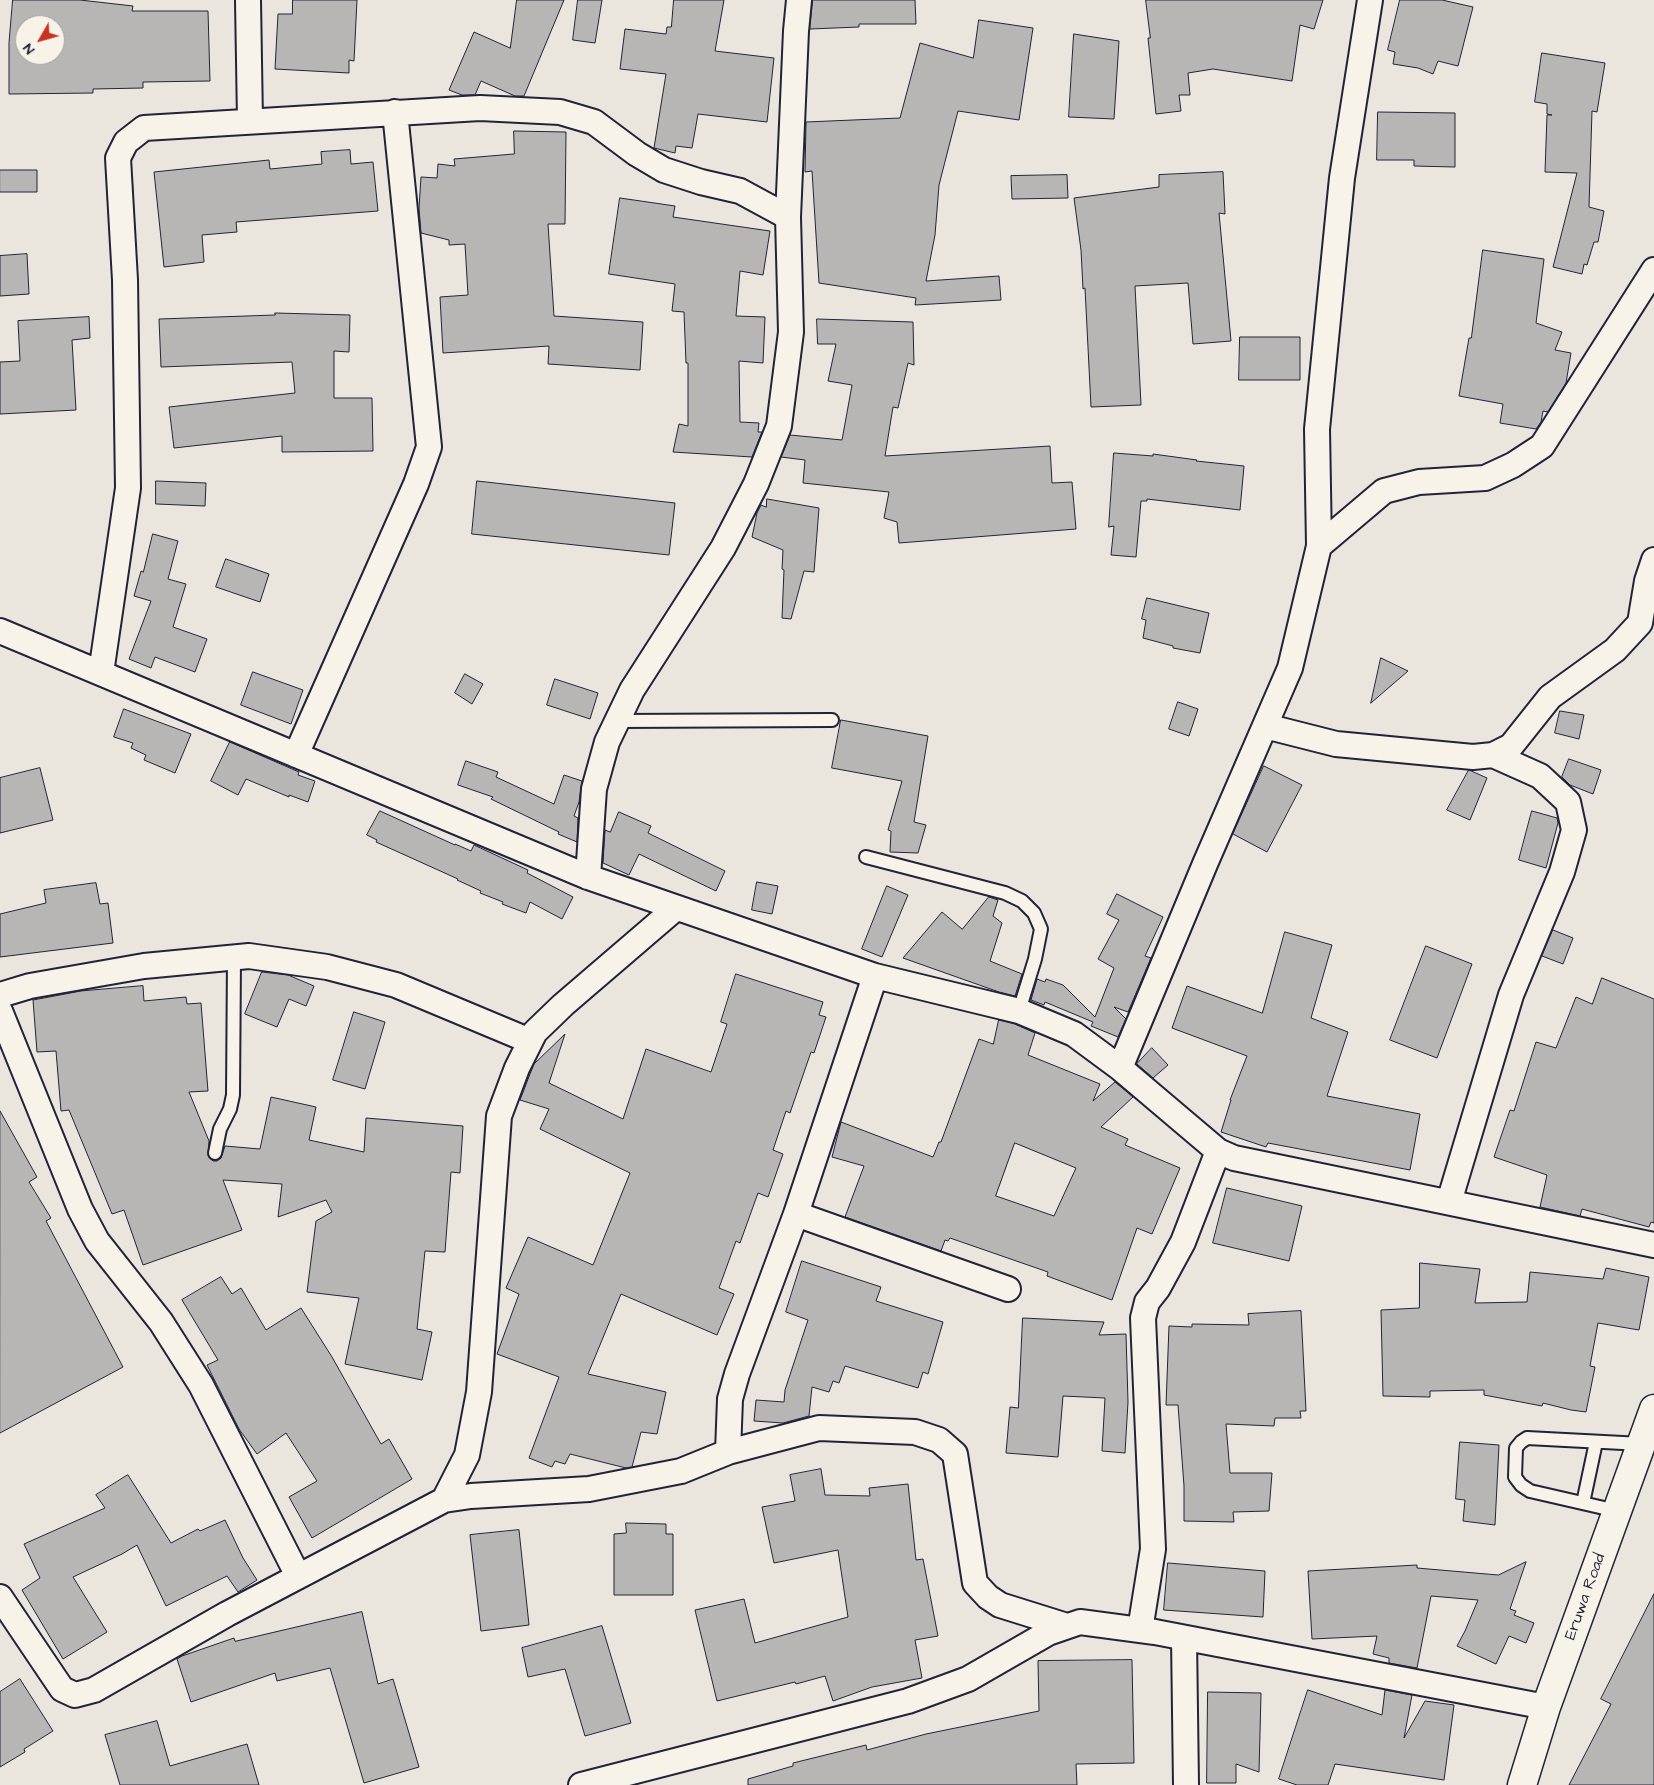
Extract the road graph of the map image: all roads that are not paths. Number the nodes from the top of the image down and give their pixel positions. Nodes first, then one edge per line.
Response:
1 (248, 0) edge
2 (799, 0) edge
3 (1370, 0) edge
4 (395, 112) junction
5 (250, 121) junction
6 (788, 217) junction
7 (1654, 270) edge
8 (1319, 546) junction
9 (1654, 560) edge
10 (1647, 624) edge
11 (0, 631) edge
12 (101, 673) junction
13 (832, 720) dead end
14 (617, 721) junction
15 (1265, 726) junction
16 (296, 755) junction
17 (1493, 755) junction
18 (866, 857) dead end
19 (588, 877) junction
20 (676, 908) junction
21 (234, 958) junction
22 (875, 976) junction
23 (0, 995) edge
24 (0, 1011) edge
25 (1019, 1011) junction
26 (530, 1041) junction
27 (1120, 1068) junction
28 (1218, 1151) junction
29 (215, 1153) dead end
30 (1449, 1202) junction
31 (796, 1214) junction
32 (1654, 1245) edge
33 (1008, 1289) dead end
34 (1654, 1409) edge
35 (1596, 1442) junction
36 (1642, 1444) junction
37 (728, 1452) junction
38 (444, 1500) junction
39 (1583, 1503) junction
40 (1617, 1511) junction
41 (298, 1576) junction
42 (4, 1612) edge
43 (1067, 1626) junction
44 (1140, 1630) junction
45 (1184, 1638) junction
46 (1546, 1707) junction
47 (581, 1785) edge
48 (1186, 1785) edge
49 (1522, 1785) edge

1 - 5 street
2 - 6 street
3 - 8 street
4 - 5 street
4 - 6 street
4 - 16 street
5 - 12 street
6 - 14 street
7 - 8 street
8 - 15 street
9 - 10 street
10 - 17 street
11 - 12 street
12 - 16 street
13 - 14 lane
14 - 19 street
15 - 17 street
15 - 27 street
16 - 19 street
17 - 30 street
18 - 25 lane
19 - 20 street
20 - 22 street
20 - 26 street
21 - 23 street
21 - 26 street
21 - 29 lane
22 - 25 street
22 - 31 street
24 - 41 street
25 - 27 street
26 - 38 street
27 - 28 street
28 - 30 street
28 - 44 street
30 - 32 street
31 - 33 street
31 - 37 street
34 - 36 main road, Eruwa Road
35 - 36 lane
35 - 39 lane
35 - 39 lane
36 - 40 main road, Eruwa Road
37 - 38 street
37 - 43 street
38 - 41 street
39 - 40 lane
40 - 46 main road, Eruwa Road
41 - 42 street
43 - 44 street
43 - 47 street
44 - 45 street
45 - 46 street
45 - 48 street
46 - 49 main road, Eruwa Road

